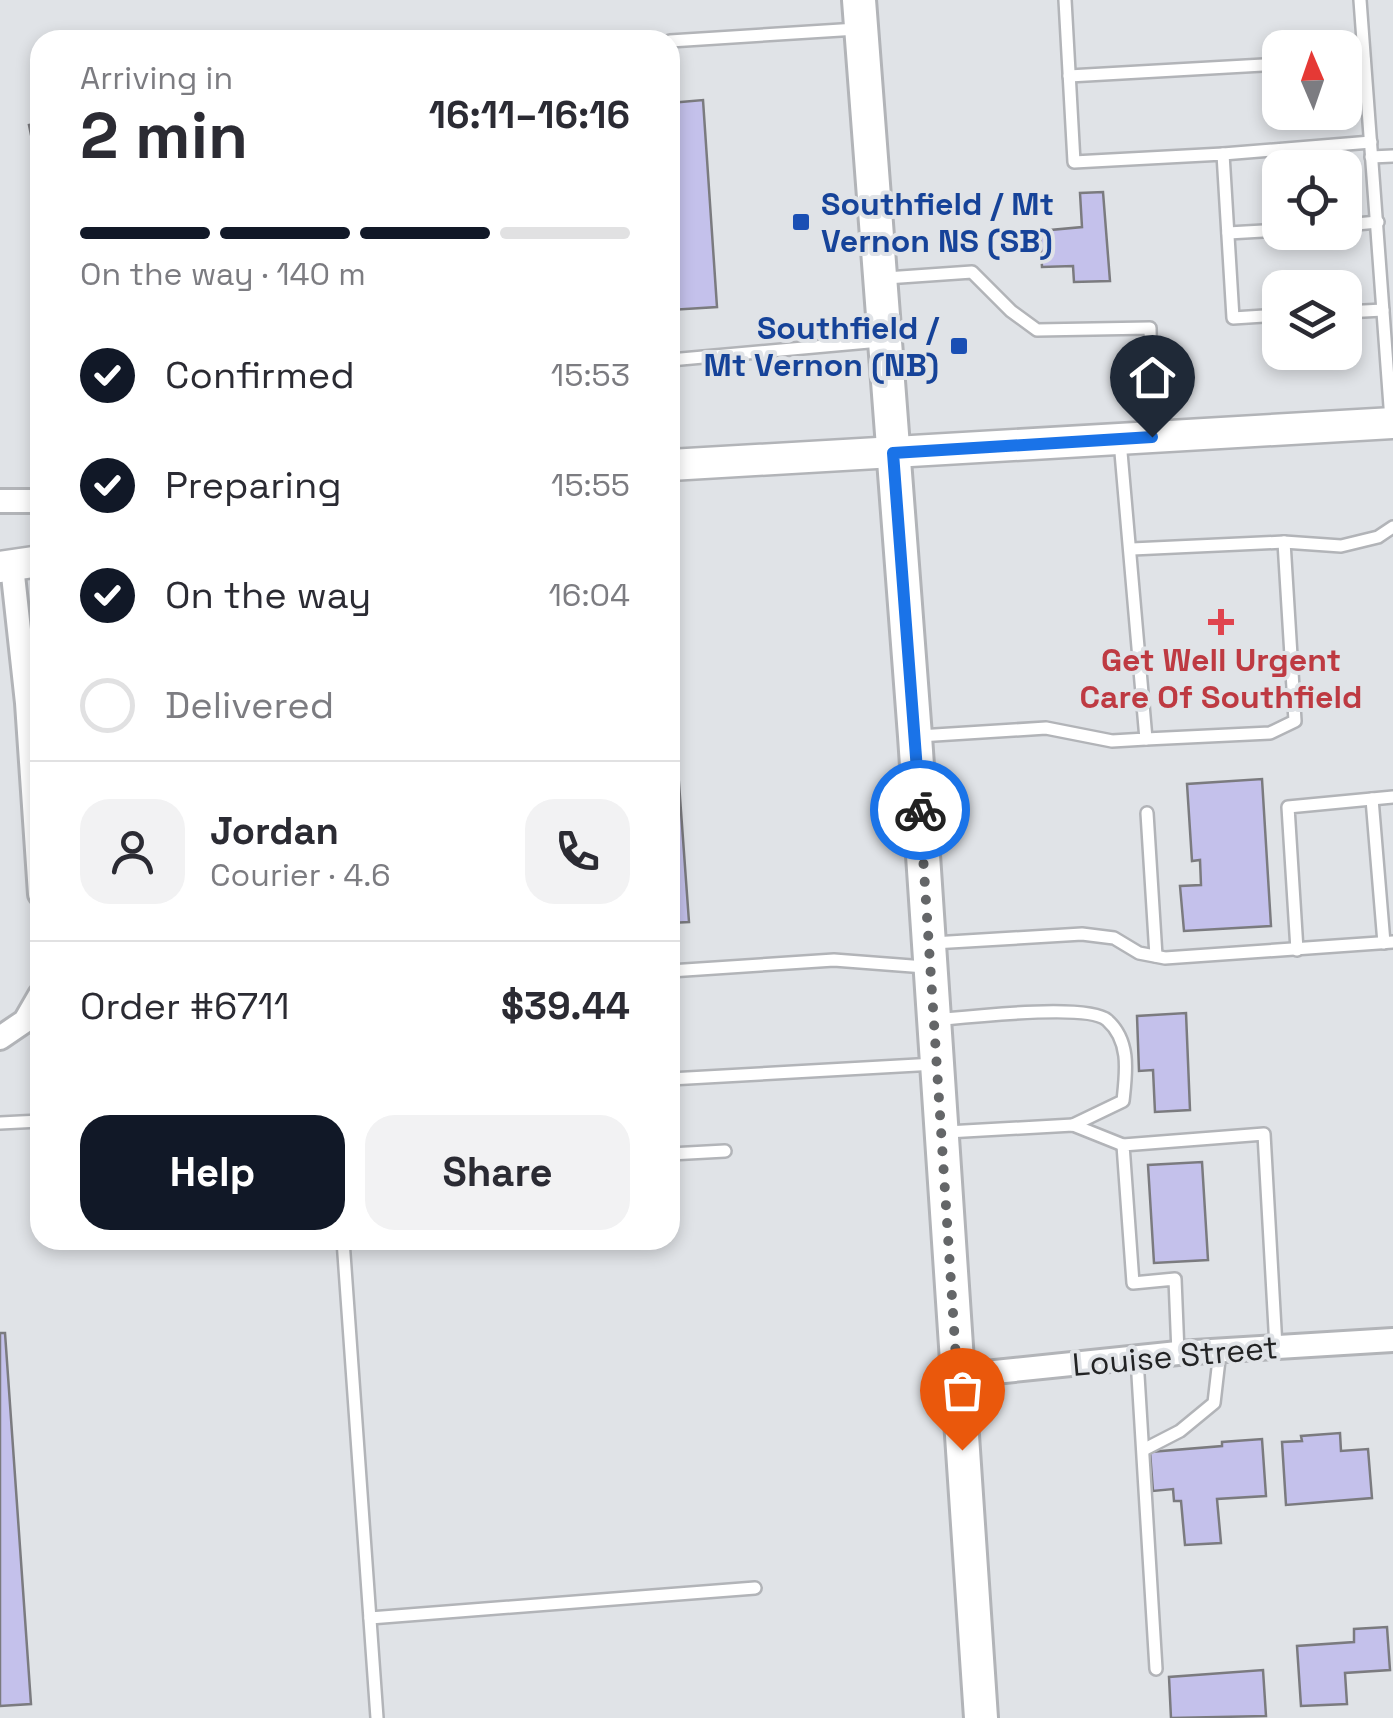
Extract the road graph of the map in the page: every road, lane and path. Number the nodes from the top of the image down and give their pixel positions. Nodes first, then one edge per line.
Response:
1 (1064, 0) edge
2 (1360, 0) edge
3 (860, 14) edge
4 (680, 40) edge
5 (1364, 59) joint
6 (1262, 65) edge
7 (1069, 76) junction
8 (1370, 142) junction
9 (1224, 154) junction
10 (1393, 156) edge
11 (1371, 157) junction
12 (1378, 222) junction
13 (1362, 223) edge
14 (1262, 231) edge
15 (1228, 234) junction
16 (880, 278) junction
17 (1383, 310) junction
18 (1362, 311) edge
19 (1262, 316) edge
20 (885, 340) junction
21 (680, 359) edge
22 (1392, 423) edge
23 (1152, 437) junction
24 (1120, 438) junction
25 (893, 453) junction
26 (680, 464) edge
27 (0, 501) edge
28 (30, 501) edge
29 (1393, 527) edge
30 (1284, 542) junction
31 (1132, 549) junction
32 (17, 565) edge
33 (915, 736) junction
34 (1146, 739) junction
35 (30, 747) edge
36 (1393, 797) edge
37 (1372, 799) junction
38 (1146, 813) dead end
39 (1388, 943) edge
40 (1298, 950) junction
41 (930, 955) junction
42 (1156, 956) junction
43 (680, 970) edge
44 (30, 1012) edge
45 (934, 1020) junction
46 (0, 1038) edge
47 (937, 1064) junction
48 (680, 1077) edge
49 (30, 1121) edge
50 (0, 1123) edge
51 (1073, 1124) junction
52 (941, 1132) junction
53 (1123, 1145) junction
54 (725, 1151) dead end
55 (680, 1153) edge
56 (344, 1250) edge
57 (1393, 1340) edge
58 (1276, 1348) junction
59 (1220, 1350) junction
60 (1178, 1353) junction
61 (1137, 1359) junction
62 (956, 1376) junction
63 (1145, 1448) junction
64 (755, 1588) dead end
65 (370, 1618) junction
66 (1156, 1668) dead end
67 (378, 1718) edge
68 (980, 1718) edge

1 - 7 lane
2 - 5 lane
3 - 4 lane
3 - 16 main road
5 - 8 lane
6 - 7 lane
7 - 9 lane
8 - 9 lane
8 - 11 lane
9 - 15 lane
10 - 11 lane
11 - 12 lane
12 - 13 lane
12 - 17 lane
14 - 15 lane
15 - 19 lane
16 - 20 main road
16 - 23 lane
17 - 18 lane
17 - 22 lane
20 - 21 lane
20 - 25 main road
22 - 23 street
23 - 24 street
24 - 25 street
24 - 31 lane
25 - 26 street
25 - 33 main road
27 - 28 street
29 - 30 lane
30 - 31 lane
30 - 34 lane
31 - 34 lane
32 - 35 street
33 - 34 lane
33 - 41 main road
36 - 37 lane
37 - 39 lane
37 - 40 lane
38 - 42 lane
39 - 40 lane
40 - 42 lane
41 - 42 lane
41 - 43 lane
41 - 45 main road
44 - 46 street
45 - 47 main road
45 - 51 lane
47 - 48 lane
47 - 52 main road
49 - 50 lane
51 - 52 lane
51 - 53 lane
52 - 62 main road
53 - 58 lane
53 - 60 lane
54 - 55 lane
56 - 65 lane
57 - 58 street, Louise Street
58 - 59 street, Louise Street
59 - 60 street, Louise Street
59 - 63 lane
60 - 61 street, Louise Street
61 - 62 street, Louise Street
61 - 63 lane
62 - 68 main road
63 - 66 lane
64 - 65 lane
65 - 67 lane

